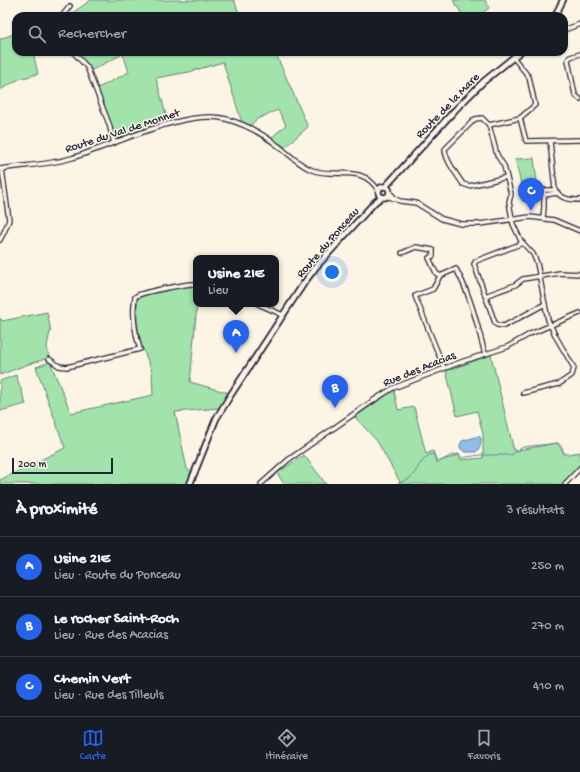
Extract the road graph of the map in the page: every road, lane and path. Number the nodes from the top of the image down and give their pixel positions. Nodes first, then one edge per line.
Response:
1 (563, 0) edge
2 (70, 6) dead end
3 (65, 12) edge
4 (557, 12) edge
5 (580, 24) edge
6 (568, 28) edge
7 (580, 54) edge
8 (77, 56) edge
9 (513, 57) joint
10 (580, 99) edge
11 (520, 118) junction
12 (489, 125) junction
13 (580, 140) edge
14 (550, 141) junction
15 (114, 143) junction
16 (1, 169) edge
17 (507, 177) junction
18 (555, 190) junction
19 (384, 191) junction
20 (558, 193) junction
21 (544, 195) junction
22 (580, 200) edge
23 (543, 218) junction
24 (512, 219) junction
25 (580, 231) edge
26 (0, 240) edge
27 (523, 243) junction
28 (402, 253) dead end
29 (580, 274) edge
30 (440, 276) junction
31 (541, 276) junction
32 (193, 284) edge
33 (485, 296) junction
34 (545, 304) junction
35 (265, 307) edge
36 (580, 313) edge
37 (283, 315) junction
38 (550, 325) junction
39 (485, 354) junction
40 (49, 359) dead end
41 (444, 368) junction
42 (523, 393) dead end
43 (580, 468) edge
44 (190, 484) edge
45 (261, 484) edge
46 (564, 484) edge

1 - 4 street
2 - 3 street
5 - 6 street
7 - 10 street
8 - 15 street
9 - 11 street
9 - 19 street, Route de la Mare
11 - 12 street
11 - 14 street
12 - 17 street
12 - 17 street
13 - 14 street
14 - 18 street
15 - 16 street, Route du Val de Monnet
15 - 19 street, Route du Val de Monnet
16 - 26 street
17 - 24 street
18 - 20 street
18 - 21 street
19 - 24 street, Route du Val de Monnet
19 - 37 street, Route du Ponceau
20 - 21 street
20 - 22 street
21 - 23 street
23 - 24 street, Route du Val de Monnet
23 - 25 street, Route du Val de Monnet
24 - 27 street
27 - 31 street
27 - 33 street
28 - 30 street
29 - 31 street
30 - 39 street
30 - 41 street
31 - 33 street
31 - 34 street
32 - 40 street
33 - 34 street
34 - 38 street
35 - 37 street
36 - 38 street, Rue des Acacias
37 - 44 street, Route du Ponceau
38 - 39 street, Rue des Acacias
38 - 42 street
39 - 41 street, Rue des Acacias
41 - 45 street, Rue des Acacias
43 - 46 street

